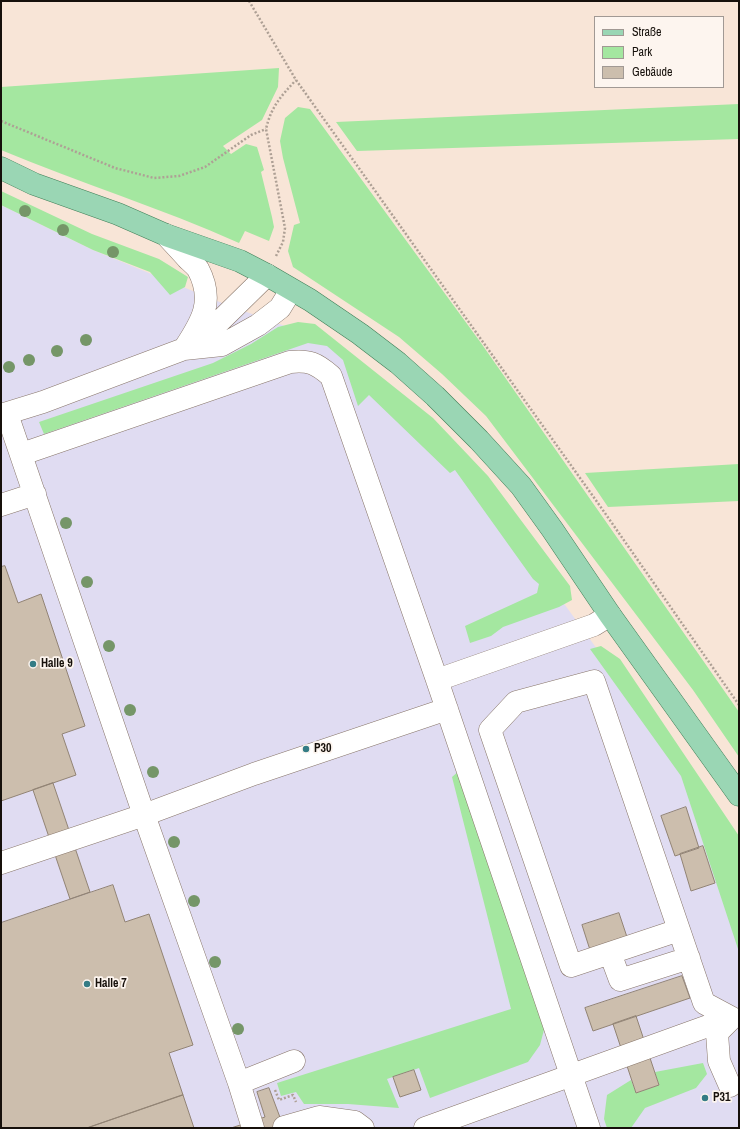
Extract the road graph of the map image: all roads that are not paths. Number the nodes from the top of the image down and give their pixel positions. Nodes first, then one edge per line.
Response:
1 (1, 168) edge
2 (166, 235) junction
3 (267, 275) junction
4 (291, 290) junction
5 (184, 349) junction
6 (4, 414) edge
7 (22, 454) junction
8 (35, 494) junction
9 (1, 505) edge
10 (610, 615) junction
11 (437, 680) junction
12 (447, 709) junction
13 (739, 795) edge
14 (144, 815) junction
15 (1, 863) edge
16 (679, 930) junction
17 (610, 954) junction
18 (689, 958) junction
19 (735, 1017) edge
20 (294, 1061) dead end
21 (572, 1075) junction
22 (239, 1083) junction
23 (730, 1086) dead end
24 (293, 1124) edge
25 (253, 1128) edge
26 (363, 1128) edge
27 (425, 1128) edge
28 (589, 1128) edge

1 - 2 main road
2 - 3 main road
2 - 5 street
3 - 4 main road
3 - 5 street
4 - 5 street
4 - 10 main road
5 - 6 street
6 - 7 street
7 - 8 street
7 - 11 street
8 - 9 street
8 - 14 street
10 - 11 street
10 - 13 main road
11 - 12 street
12 - 14 street
12 - 21 street
14 - 15 street
14 - 22 street
16 - 17 street
16 - 17 street
16 - 18 street
17 - 18 street
18 - 19 street
19 - 21 street
19 - 23 street
20 - 22 street
21 - 27 street
21 - 28 street
22 - 25 street
24 - 26 street

